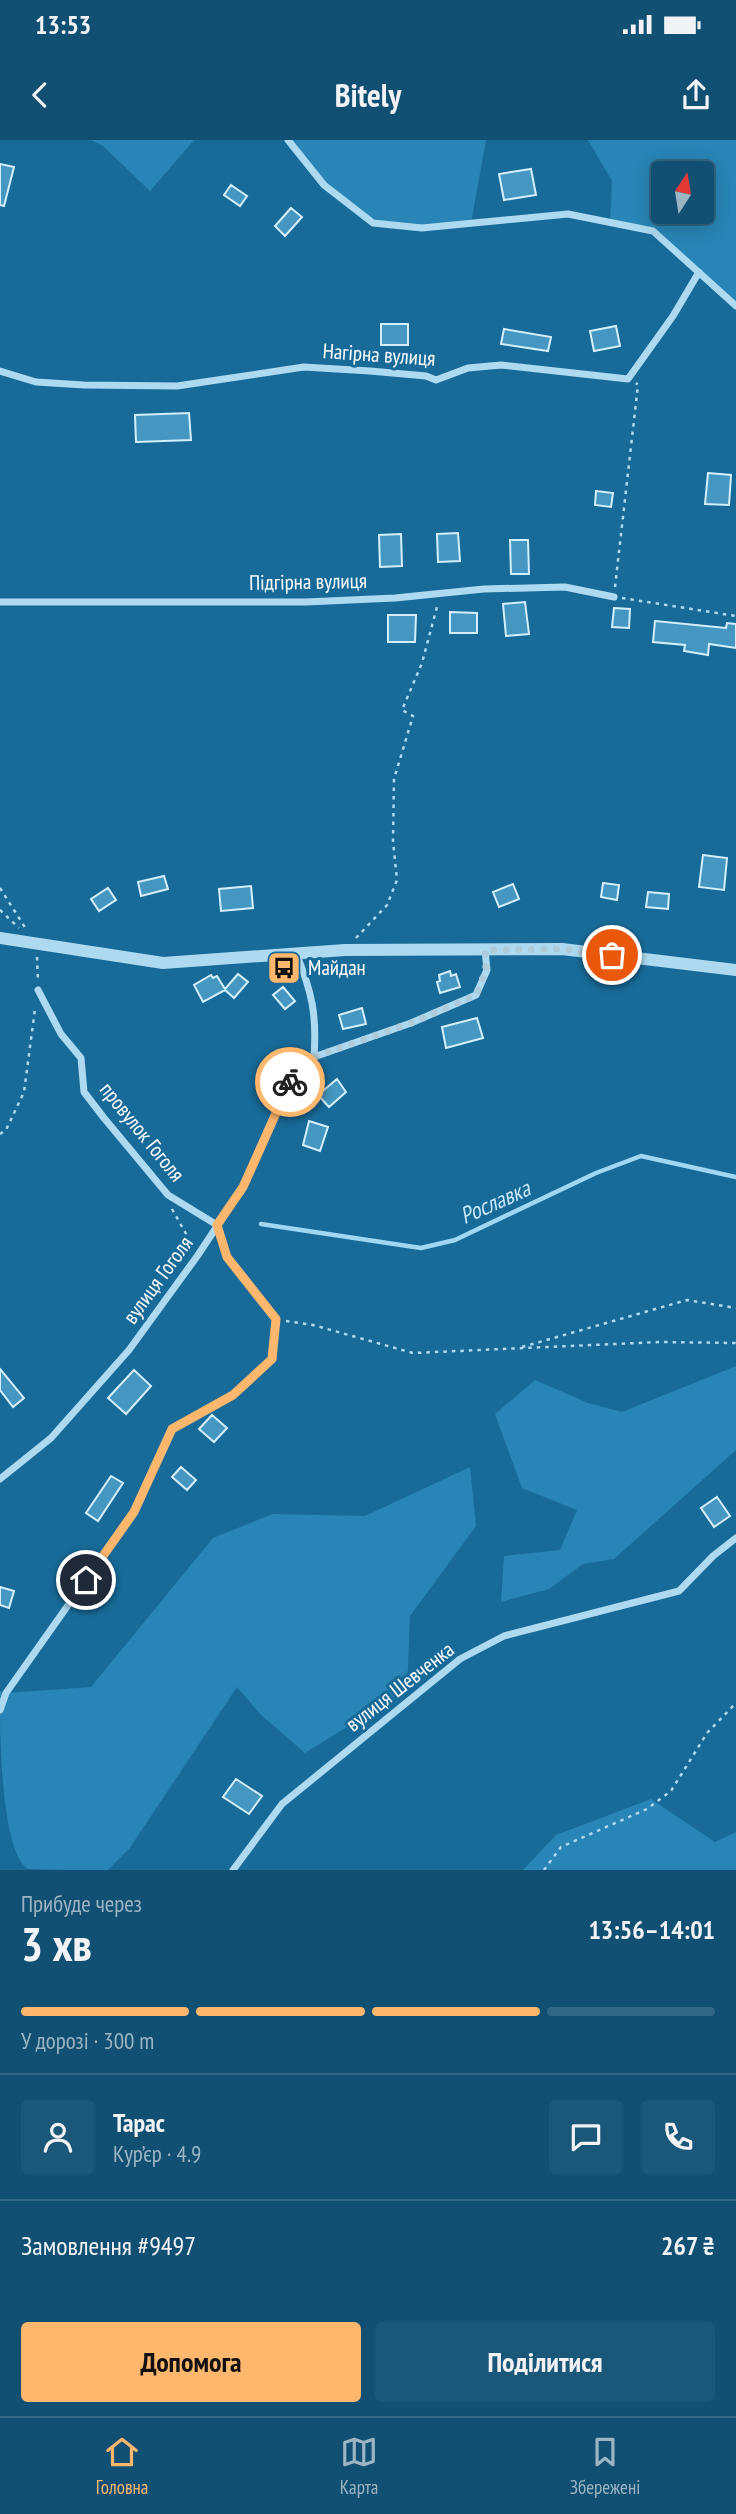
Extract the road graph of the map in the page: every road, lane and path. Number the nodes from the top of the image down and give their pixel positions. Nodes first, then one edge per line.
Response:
1 (288, 140) edge
2 (699, 272) junction
3 (736, 306) edge
4 (0, 371) edge
5 (628, 379) junction
6 (441, 593) junction
7 (614, 597) junction
8 (0, 602) edge
9 (736, 617) edge
10 (0, 888) edge
11 (0, 938) edge
12 (37, 945) junction
13 (345, 950) junction
14 (485, 950) junction
15 (296, 954) junction
16 (736, 970) edge
17 (38, 989) junction
18 (314, 1057) junction
19 (0, 1135) edge
20 (163, 1189) junction
21 (217, 1225) junction
22 (198, 1255) junction
23 (736, 1308) edge
24 (276, 1319) junction
25 (736, 1343) edge
26 (516, 1349) junction
27 (0, 1479) edge
28 (736, 1538) edge
29 (736, 1703) edge
30 (0, 1710) edge
31 (233, 1870) edge
32 (544, 1870) edge

1 - 2 street
2 - 3 street
2 - 5 street
4 - 5 street, Нагірна вулиця
5 - 7 path
6 - 7 street, Підгірна вулиця
6 - 8 street, Підгірна вулиця
6 - 13 path
7 - 9 path
10 - 12 path
11 - 12 street
12 - 15 street
12 - 17 path
13 - 14 street
13 - 15 street
14 - 16 street
14 - 18 street
15 - 18 street
17 - 19 path
17 - 20 street, провулок Гоголя
18 - 21 street, вулиця Гоголя
20 - 21 street, провулок Гоголя
20 - 22 path
21 - 22 street, вулиця Гоголя
21 - 24 street
22 - 27 street, вулиця Гоголя
23 - 26 path
24 - 26 path
24 - 30 street
25 - 26 path
28 - 31 street, вулиця Шевченка
29 - 32 path

